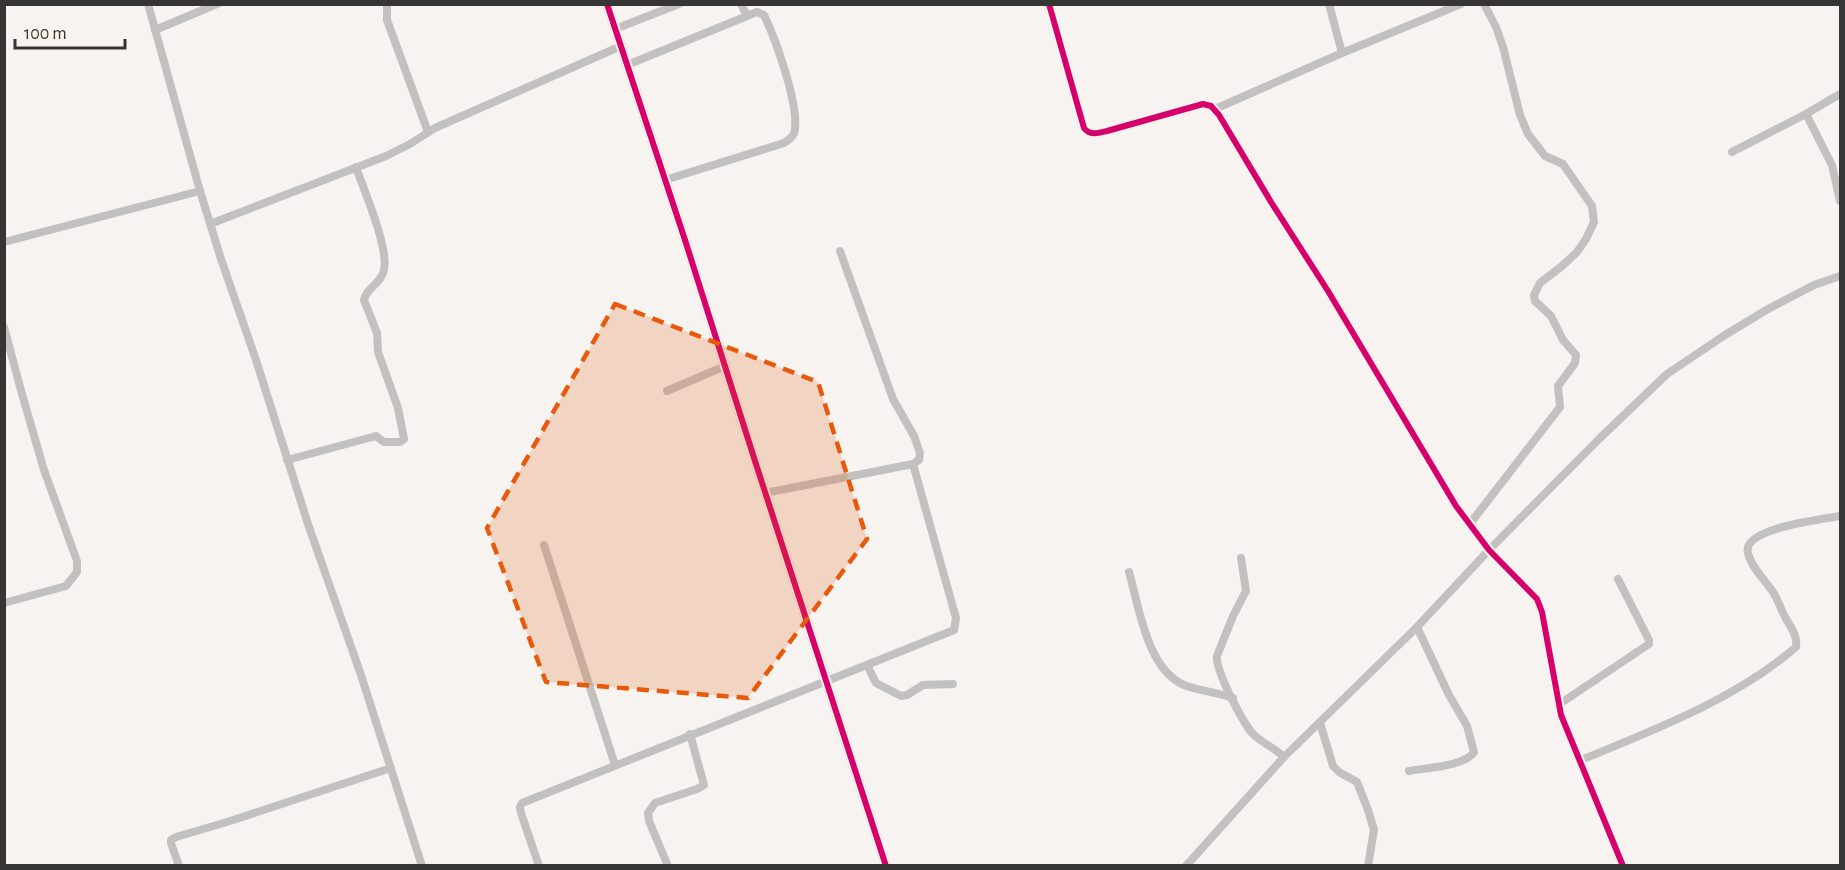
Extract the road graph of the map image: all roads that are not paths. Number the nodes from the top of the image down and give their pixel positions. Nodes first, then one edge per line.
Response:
1 (148, 4) edge
2 (217, 4) edge
3 (387, 4) edge
4 (607, 4) edge
5 (679, 4) edge
6 (741, 4) edge
7 (1049, 4) edge
8 (1329, 4) edge
9 (1461, 4) edge
10 (1484, 4) edge
11 (747, 16) junction
12 (615, 29) junction
13 (155, 30) junction
14 (621, 46) junction
15 (1342, 52) junction
16 (627, 65) junction
17 (1840, 93) edge
18 (1215, 109) junction
19 (1806, 114) junction
20 (428, 132) junction
21 (1732, 152) dead end
22 (356, 166) junction
23 (665, 180) junction
24 (200, 191) junction
25 (1840, 201) edge
26 (210, 224) junction
27 (4, 242) edge
28 (840, 250) dead end
29 (1840, 276) edge
30 (4, 327) edge
31 (725, 366) junction
32 (667, 391) dead end
33 (287, 460) junction
34 (913, 464) junction
35 (765, 493) junction
36 (1840, 516) edge
37 (1469, 525) junction
38 (544, 544) dead end
39 (1490, 550) junction
40 (1241, 558) dead end
41 (1129, 572) dead end
42 (1618, 579) dead end
43 (4, 603) edge
44 (1417, 627) junction
45 (867, 665) junction
46 (827, 681) junction
47 (952, 684) dead end
48 (1233, 698) junction
49 (1558, 705) junction
50 (1320, 723) junction
51 (690, 734) junction
52 (1284, 757) junction
53 (1581, 760) junction
54 (615, 765) junction
55 (391, 768) junction
56 (1409, 771) dead end
57 (179, 866) edge
58 (422, 866) edge
59 (539, 866) edge
60 (668, 866) edge
61 (886, 866) edge
62 (1186, 866) edge
63 (1368, 866) edge
64 (1623, 866) edge

1 - 13 street
2 - 13 street
3 - 20 street
4 - 12 street
5 - 12 street
6 - 11 street
7 - 18 street
8 - 15 street
9 - 15 street
10 - 37 street
11 - 16 street
11 - 23 street
12 - 14 street
13 - 24 street
14 - 16 street
14 - 20 street
15 - 18 street
16 - 23 street
17 - 19 street
18 - 37 street
19 - 21 street
19 - 25 street
20 - 22 street
22 - 26 street
22 - 33 street
23 - 31 street
24 - 26 street
24 - 27 street
26 - 33 street
28 - 34 street
29 - 39 street
30 - 43 street
31 - 32 street
31 - 35 street
33 - 55 street
34 - 35 street
34 - 45 street
35 - 46 street
36 - 53 street
37 - 39 street
38 - 54 street
39 - 44 street
39 - 49 street
40 - 48 street
41 - 48 street
42 - 49 street
44 - 50 street
44 - 56 street
45 - 46 street
45 - 47 street
46 - 51 street
46 - 61 street
48 - 52 street
49 - 53 street
50 - 52 street
50 - 63 street
51 - 54 street
51 - 60 street
52 - 62 street
53 - 64 street
54 - 59 street
55 - 57 street
55 - 58 street

